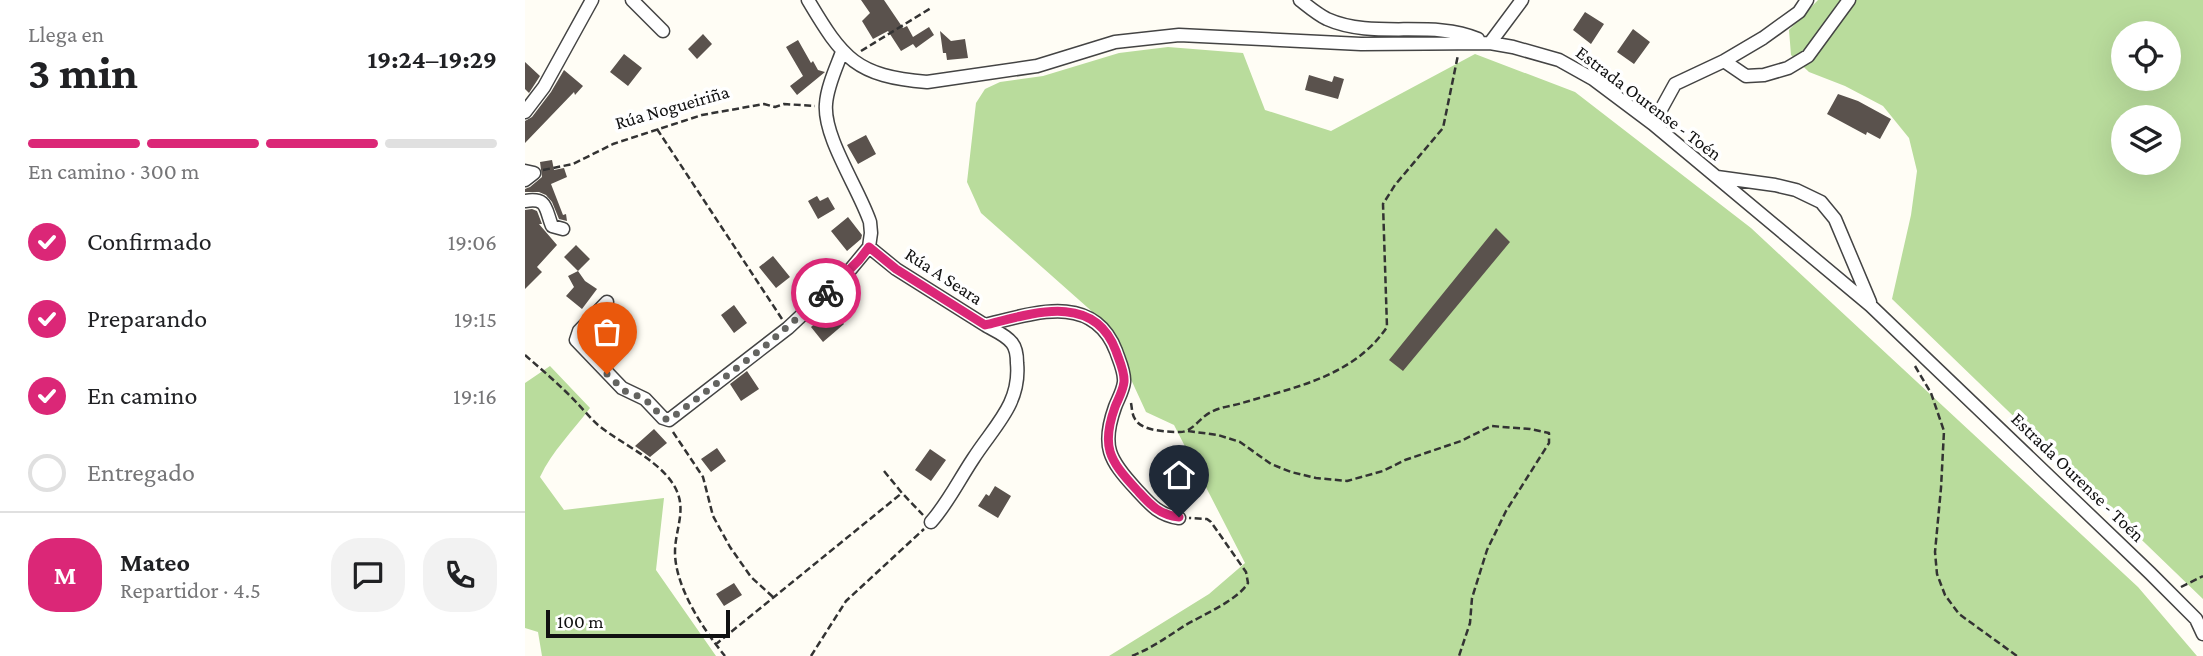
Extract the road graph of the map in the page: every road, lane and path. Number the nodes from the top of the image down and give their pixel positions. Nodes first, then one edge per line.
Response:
1 (592, 0) edge
2 (632, 0) edge
3 (808, 0) edge
4 (1300, 0) edge
5 (1522, 0) edge
6 (1807, 0) edge
7 (1849, 0) edge
8 (931, 8) dead end
9 (663, 31) dead end
10 (1487, 42) junction
11 (1460, 43) junction
12 (846, 55) junction
13 (1724, 61) junction
14 (826, 108) junction
15 (525, 111) edge
16 (1653, 124) junction
17 (657, 129) junction
18 (528, 174) edge
19 (1717, 177) junction
20 (525, 201) edge
21 (563, 229) dead end
22 (869, 247) junction
23 (607, 302) dead end
24 (1871, 306) junction
25 (985, 325) junction
26 (788, 327) junction
27 (525, 355) edge
28 (1915, 365) dead end
29 (1125, 380) junction
30 (667, 420) junction
31 (1188, 431) junction
32 (884, 471) dead end
33 (902, 493) junction
34 (1179, 517) joint
35 (931, 522) junction
36 (2203, 576) edge
37 (2171, 594) junction
38 (773, 597) junction
39 (2203, 634) edge
40 (715, 645) junction
41 (725, 656) edge
42 (811, 656) edge
43 (1132, 656) edge
44 (1459, 656) edge
45 (2017, 656) edge

1 - 15 street
2 - 9 street
3 - 12 street
4 - 10 street
5 - 10 street
6 - 13 street
7 - 13 street
8 - 12 path
10 - 11 street, Estrada Ourense - Toén
10 - 16 street, Estrada Ourense - Toén
11 - 12 street, Estrada Ourense - Toén
11 - 31 path
12 - 14 street
13 - 16 street
14 - 17 path, Rúa Nogueiriña
14 - 22 street
16 - 19 street, Estrada Ourense - Toén
17 - 18 path, Rúa Nogueiriña
17 - 26 path
19 - 24 street, Estrada Ourense - Toén
19 - 24 street
20 - 21 street
22 - 25 street, Rúa A Seara
22 - 26 street
23 - 30 street
24 - 37 street, Estrada Ourense - Toén
25 - 29 street, Rúa A Seara
25 - 35 street
26 - 30 street
27 - 40 path
28 - 45 path
29 - 31 path
29 - 34 street
30 - 38 path
31 - 44 path
32 - 33 path
33 - 35 path
33 - 38 path
34 - 43 path
35 - 42 path
36 - 37 path
37 - 39 street, Estrada Ourense - Toén
38 - 40 path
40 - 41 path

